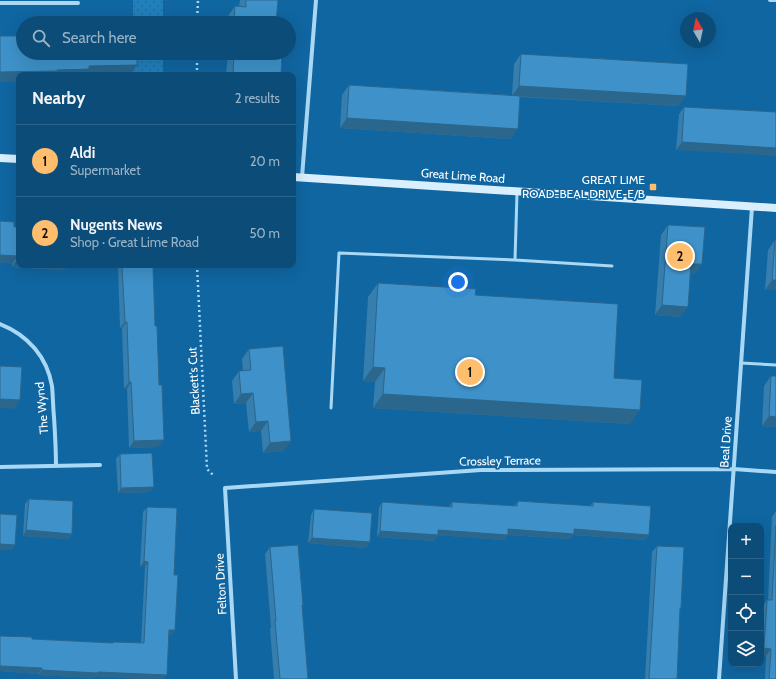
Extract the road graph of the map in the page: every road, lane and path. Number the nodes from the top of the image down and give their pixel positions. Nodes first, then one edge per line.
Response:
1 (198, 0) edge
2 (316, 0) edge
3 (770, 0) edge
4 (776, 0) edge
5 (0, 3) edge
6 (78, 4) dead end
7 (198, 16) edge
8 (197, 60) edge
9 (197, 72) edge
10 (0, 158) edge
11 (16, 159) edge
12 (296, 177) edge
13 (302, 177) junction
14 (518, 191) junction
15 (752, 206) junction
16 (776, 208) edge
17 (515, 260) junction
18 (612, 266) dead end
19 (197, 268) edge
20 (0, 324) edge
21 (741, 363) junction
22 (776, 365) edge
23 (331, 408) dead end
24 (100, 465) dead end
25 (56, 466) junction
26 (0, 467) edge
27 (734, 469) junction
28 (776, 472) edge
29 (225, 488) junction
30 (236, 679) edge
31 (719, 679) edge

1 - 7 path
2 - 13 street
3 - 4 street
5 - 6 street
8 - 9 path
10 - 11 main road
12 - 13 main road, Great Lime Road
13 - 14 main road, Great Lime Road
14 - 15 main road, Great Lime Road
14 - 17 lane
15 - 16 main road, Great Lime Road
15 - 21 street, Beal Drive
17 - 18 lane
17 - 23 lane
19 - 29 path, Blackett's Cut
20 - 25 street, The Wynd
21 - 22 lane
21 - 27 street, Beal Drive
24 - 25 street
25 - 26 street
27 - 28 street, Crossley Terrace
27 - 29 street, Crossley Terrace
27 - 31 street, Beal Drive
29 - 30 street, Felton Drive

